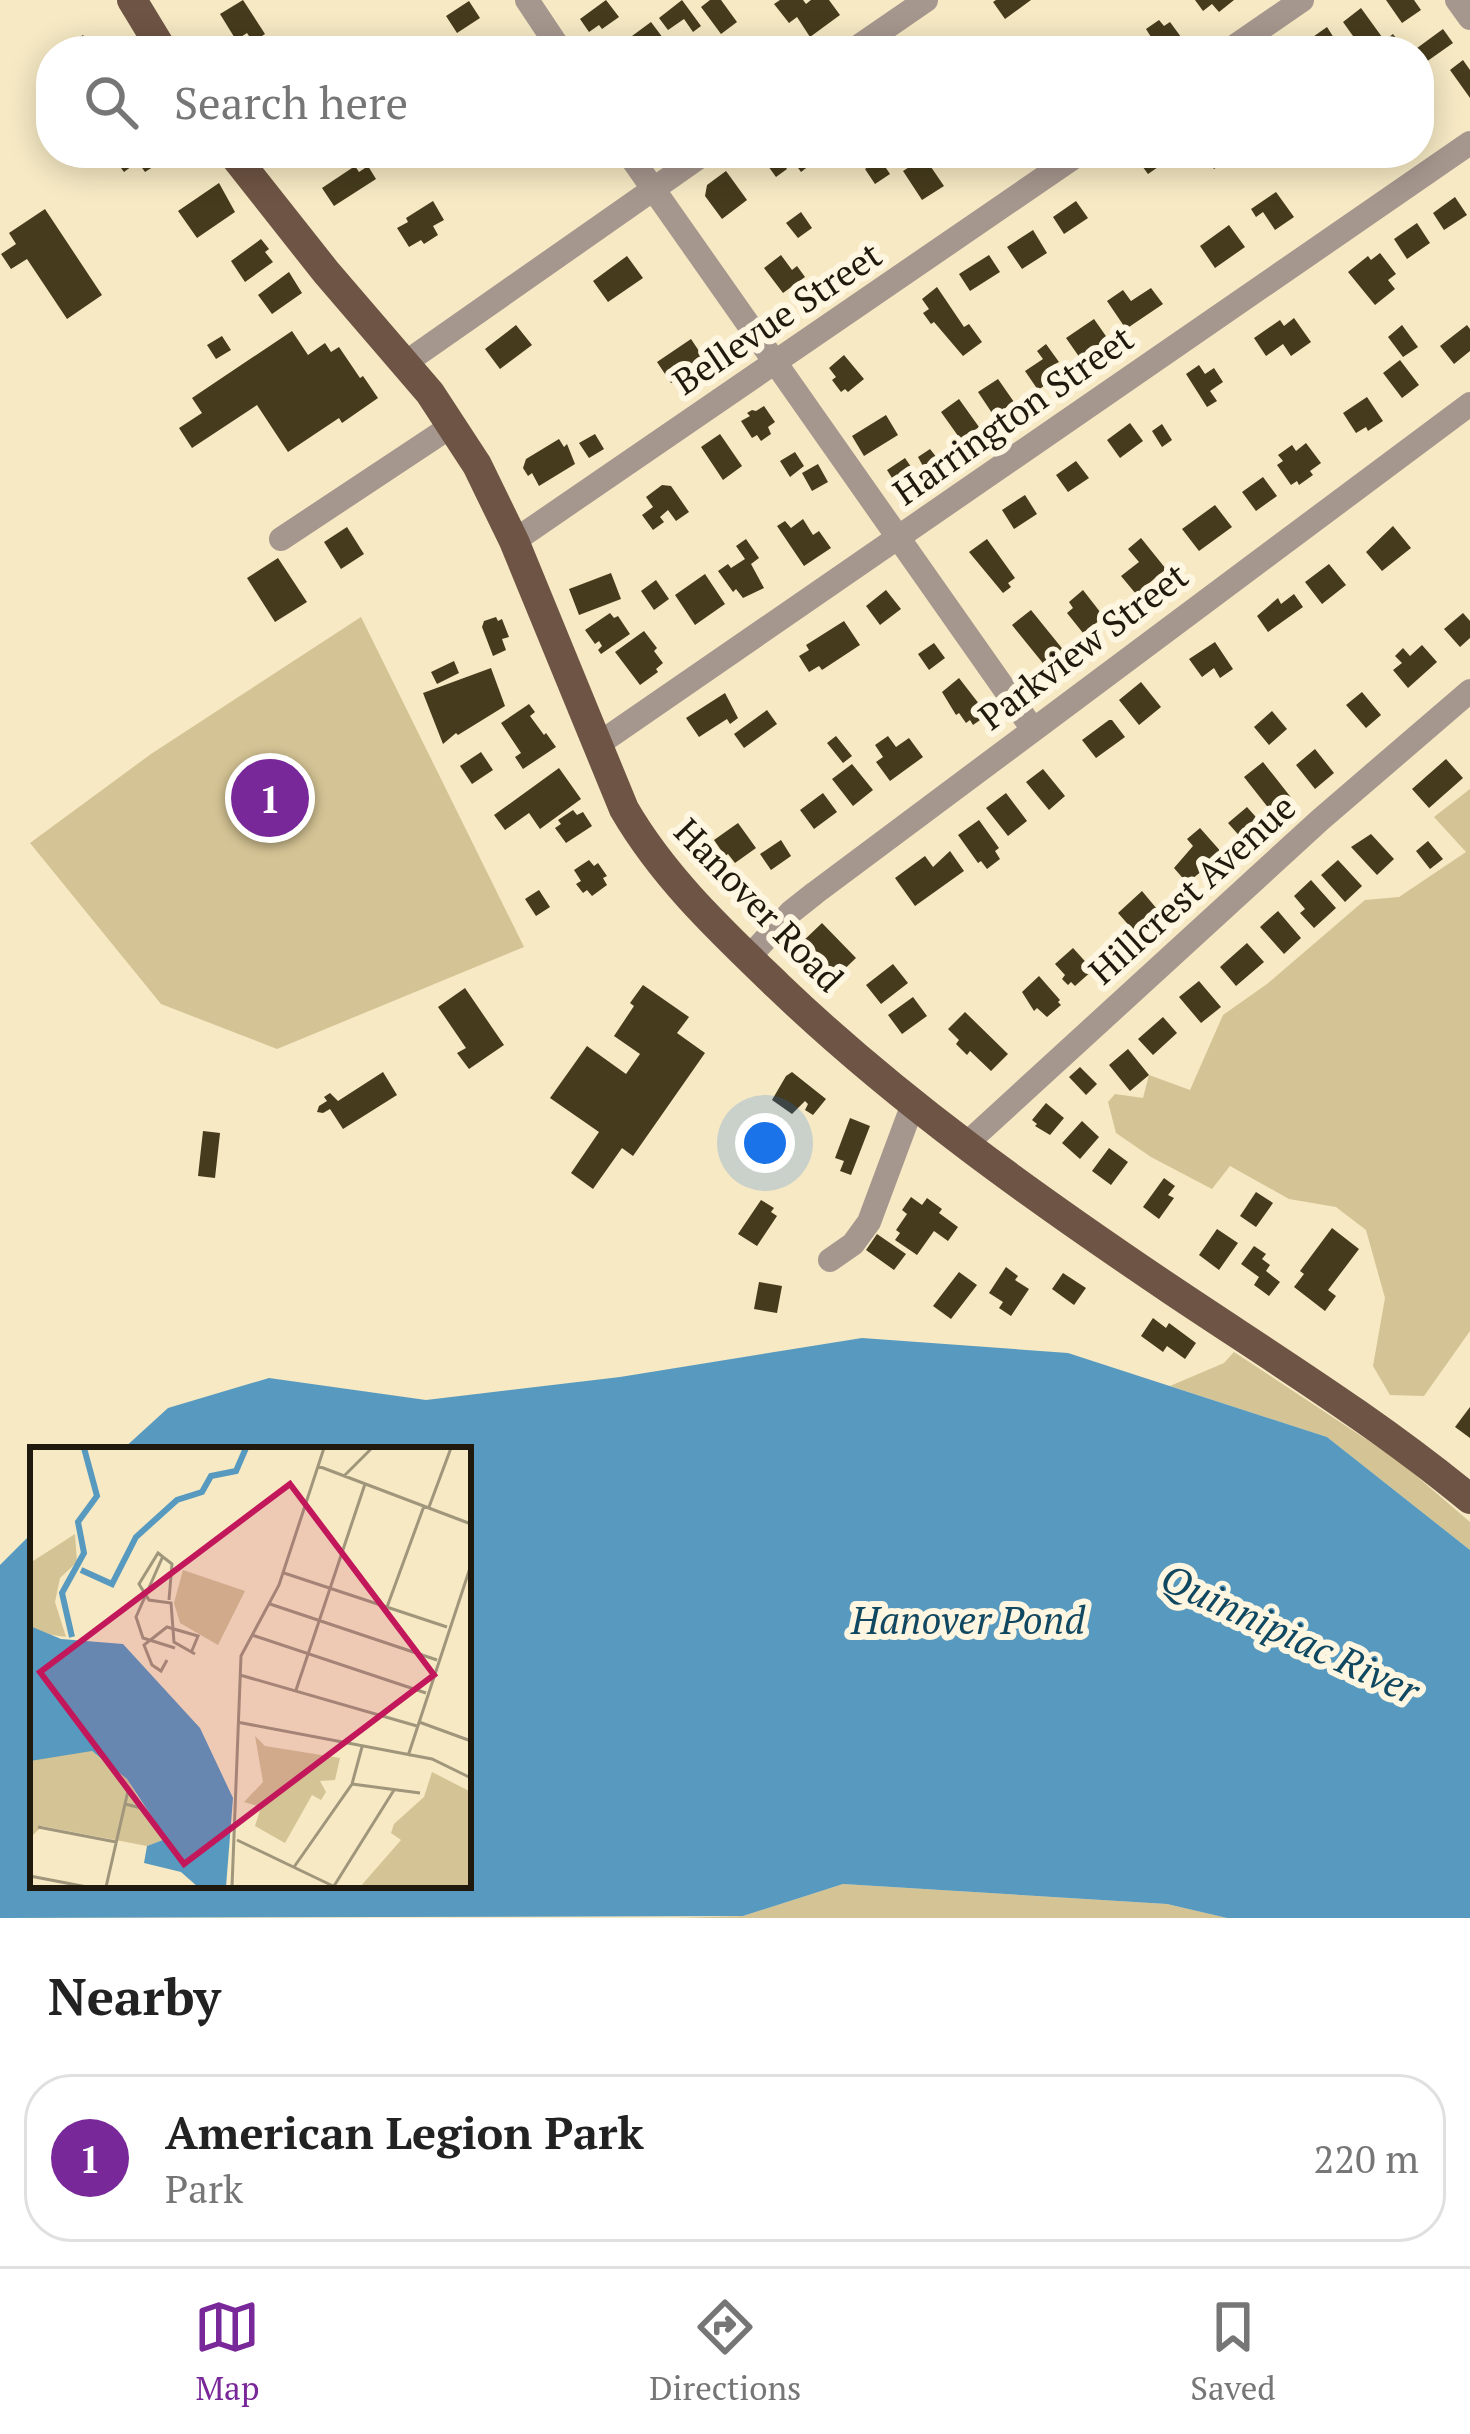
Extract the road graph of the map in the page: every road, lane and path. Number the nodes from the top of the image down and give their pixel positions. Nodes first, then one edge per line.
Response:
1 (132, 0) edge
2 (527, 0) edge
3 (926, 0) edge
4 (1302, 0) edge
5 (1456, 0) edge
6 (1470, 18) edge
7 (154, 36) edge
8 (551, 36) edge
9 (874, 36) edge
10 (1250, 36) edge
11 (1470, 143) edge
12 (244, 168) edge
13 (638, 168) edge
14 (684, 168) edge
15 (1058, 168) edge
16 (1434, 168) edge
17 (1434, 168) edge
18 (652, 190) junction
19 (406, 363) junction
20 (773, 364) junction
21 (1470, 404) edge
22 (453, 425) junction
23 (899, 538) junction
24 (280, 539) dead end
25 (514, 541) junction
26 (1470, 691) edge
27 (1032, 728) junction
28 (597, 746) junction
29 (748, 958) junction
30 (913, 1104) junction
31 (965, 1144) junction
32 (830, 1260) dead end
33 (1470, 1499) edge

1 - 7 main road
2 - 8 street
3 - 9 street
4 - 10 street
5 - 6 street
11 - 17 street, Harrington Street
12 - 19 main road, Hanover Road
13 - 18 street
14 - 18 street
15 - 20 street, Bellevue Street
16 - 23 street, Harrington Street
18 - 19 street
18 - 20 street
19 - 22 main road, Hanover Road
20 - 23 street
20 - 25 street, Bellevue Street
21 - 27 street, Parkview Street
22 - 24 street
22 - 25 main road, Hanover Road
23 - 27 street
23 - 28 street, Harrington Street
25 - 28 main road, Hanover Road
26 - 31 street, Hillcrest Avenue
27 - 29 street, Parkview Street
28 - 29 main road, Hanover Road
29 - 30 main road, Hanover Road
30 - 31 main road, Hanover Road
30 - 32 street
31 - 33 main road, Hanover Road

